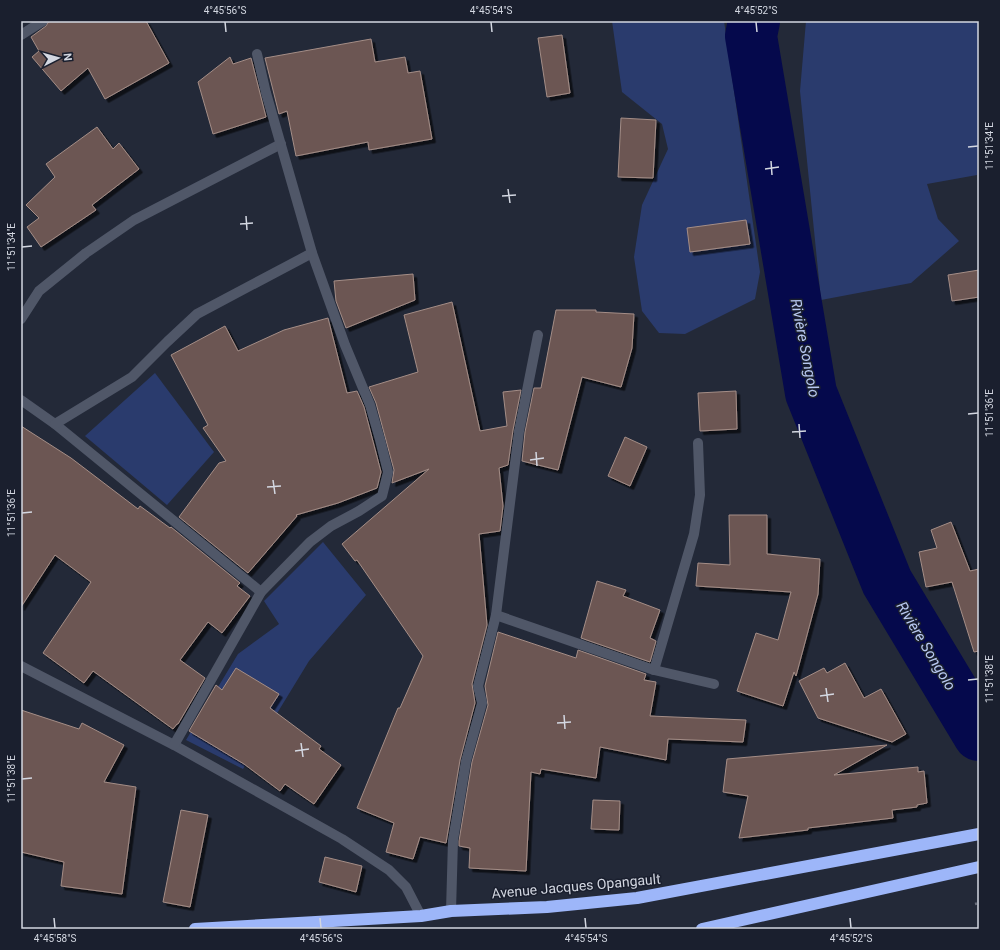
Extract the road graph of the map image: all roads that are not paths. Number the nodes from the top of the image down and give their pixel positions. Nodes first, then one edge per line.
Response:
1 (43, 21) edge
2 (21, 35) edge
3 (257, 54) dead end
4 (281, 144) junction
5 (312, 253) junction
6 (21, 318) edge
7 (538, 335) dead end
8 (21, 400) edge
9 (55, 424) junction
10 (698, 443) dead end
11 (261, 592) junction
12 (496, 615) junction
13 (21, 666) edge
14 (654, 670) junction
15 (714, 684) dead end
16 (174, 746) junction
17 (979, 834) edge
18 (979, 867) edge
19 (451, 911) junction
20 (421, 916) junction
21 (194, 929) edge
22 (702, 929) edge

1 - 2 street
3 - 4 street
4 - 5 street
4 - 6 street
5 - 9 street
5 - 11 street
7 - 12 street
8 - 9 street
9 - 11 street
10 - 14 street
11 - 16 street
12 - 14 street
12 - 19 street
13 - 16 street
14 - 15 street
16 - 20 street
17 - 19 highway, Avenue Jacques Opangault
18 - 22 highway
19 - 20 highway, Avenue Jacques Opangault
20 - 21 highway, Avenue Jacques Opangault

